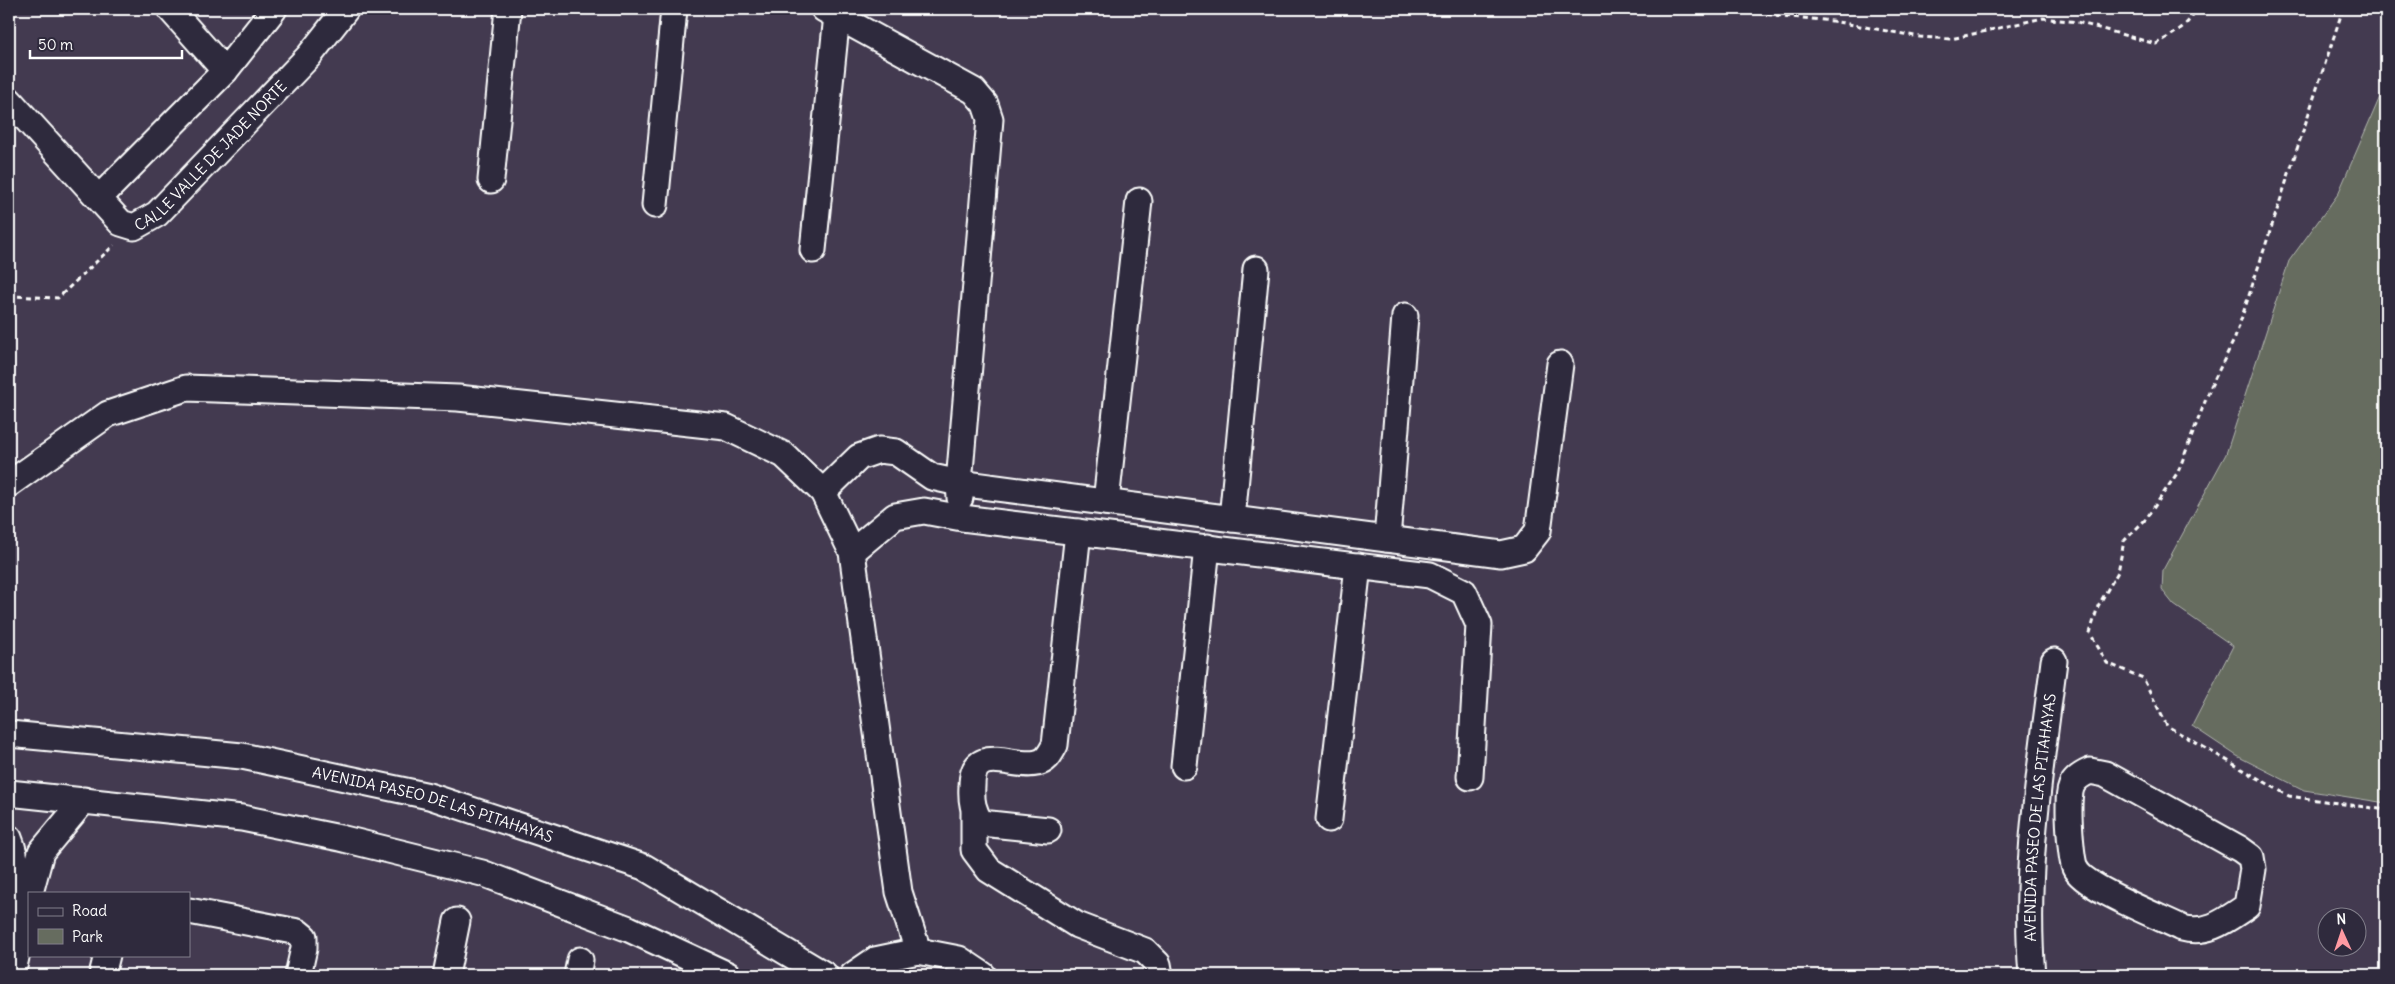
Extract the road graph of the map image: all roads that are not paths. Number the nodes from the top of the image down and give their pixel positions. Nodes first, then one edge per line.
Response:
1 (170, 9) edge
2 (274, 9) edge
3 (346, 9) edge
4 (508, 9) edge
5 (674, 9) edge
6 (831, 12) edge
7 (225, 71) junction
8 (9, 100) edge
9 (491, 180) dead end
10 (99, 198) junction
11 (1140, 201) dead end
12 (655, 205) dead end
13 (813, 250) dead end
14 (1256, 269) dead end
15 (1405, 316) dead end
16 (1560, 364) dead end
17 (959, 483) junction
18 (9, 484) edge
19 (823, 492) junction
20 (1106, 502) junction
21 (962, 518) junction
22 (1232, 518) junction
23 (1078, 532) junction
24 (1387, 539) junction
25 (1207, 548) junction
26 (852, 552) junction
27 (1358, 566) junction
28 (2054, 661) dead end
29 (9, 734) edge
30 (1184, 766) dead end
31 (1470, 777) dead end
32 (9, 793) edge
33 (84, 800) junction
34 (974, 813) junction
35 (1329, 819) dead end
36 (2033, 828) junction
37 (2070, 828) junction
38 (1048, 830) dead end
39 (9, 838) edge
40 (30, 892) edge
41 (9, 902) edge
42 (28, 904) edge
43 (190, 911) edge
44 (457, 921) dead end
45 (918, 951) junction
46 (107, 956) edge
47 (12, 975) edge
48 (102, 975) edge
49 (298, 975) edge
50 (446, 975) edge
51 (728, 975) edge
52 (826, 975) edge
53 (853, 975) edge
54 (984, 975) edge
55 (1160, 975) edge
56 (2032, 975) edge

1 - 7 street
2 - 7 street
3 - 10 street, CALLE VALLE DE JADE NORTE
4 - 9 street
5 - 12 street
6 - 13 street
6 - 17 street
7 - 10 street
8 - 10 street, CALLE VALLE DE JADE NORTE
11 - 20 street
14 - 22 street
15 - 24 street
16 - 24 street
17 - 19 street
17 - 20 street
17 - 21 street
18 - 19 street
19 - 26 street
20 - 22 street
21 - 23 street
21 - 26 street
22 - 24 street
23 - 25 street
23 - 34 street
25 - 27 street
25 - 30 street
26 - 45 street
27 - 31 street
27 - 35 street
28 - 36 street, AVENIDA PASEO DE LAS PITAHAYAS
29 - 52 street, AVENIDA PASEO DE LAS PITAHAYAS
32 - 33 street
33 - 40 street
33 - 51 street
34 - 38 street
34 - 55 street
36 - 37 street
36 - 56 street, AVENIDA PASEO DE LAS PITAHAYAS
37 - 37 street
39 - 41 street
42 - 47 street
43 - 49 street
44 - 50 street
45 - 53 street
45 - 54 street
46 - 48 street

